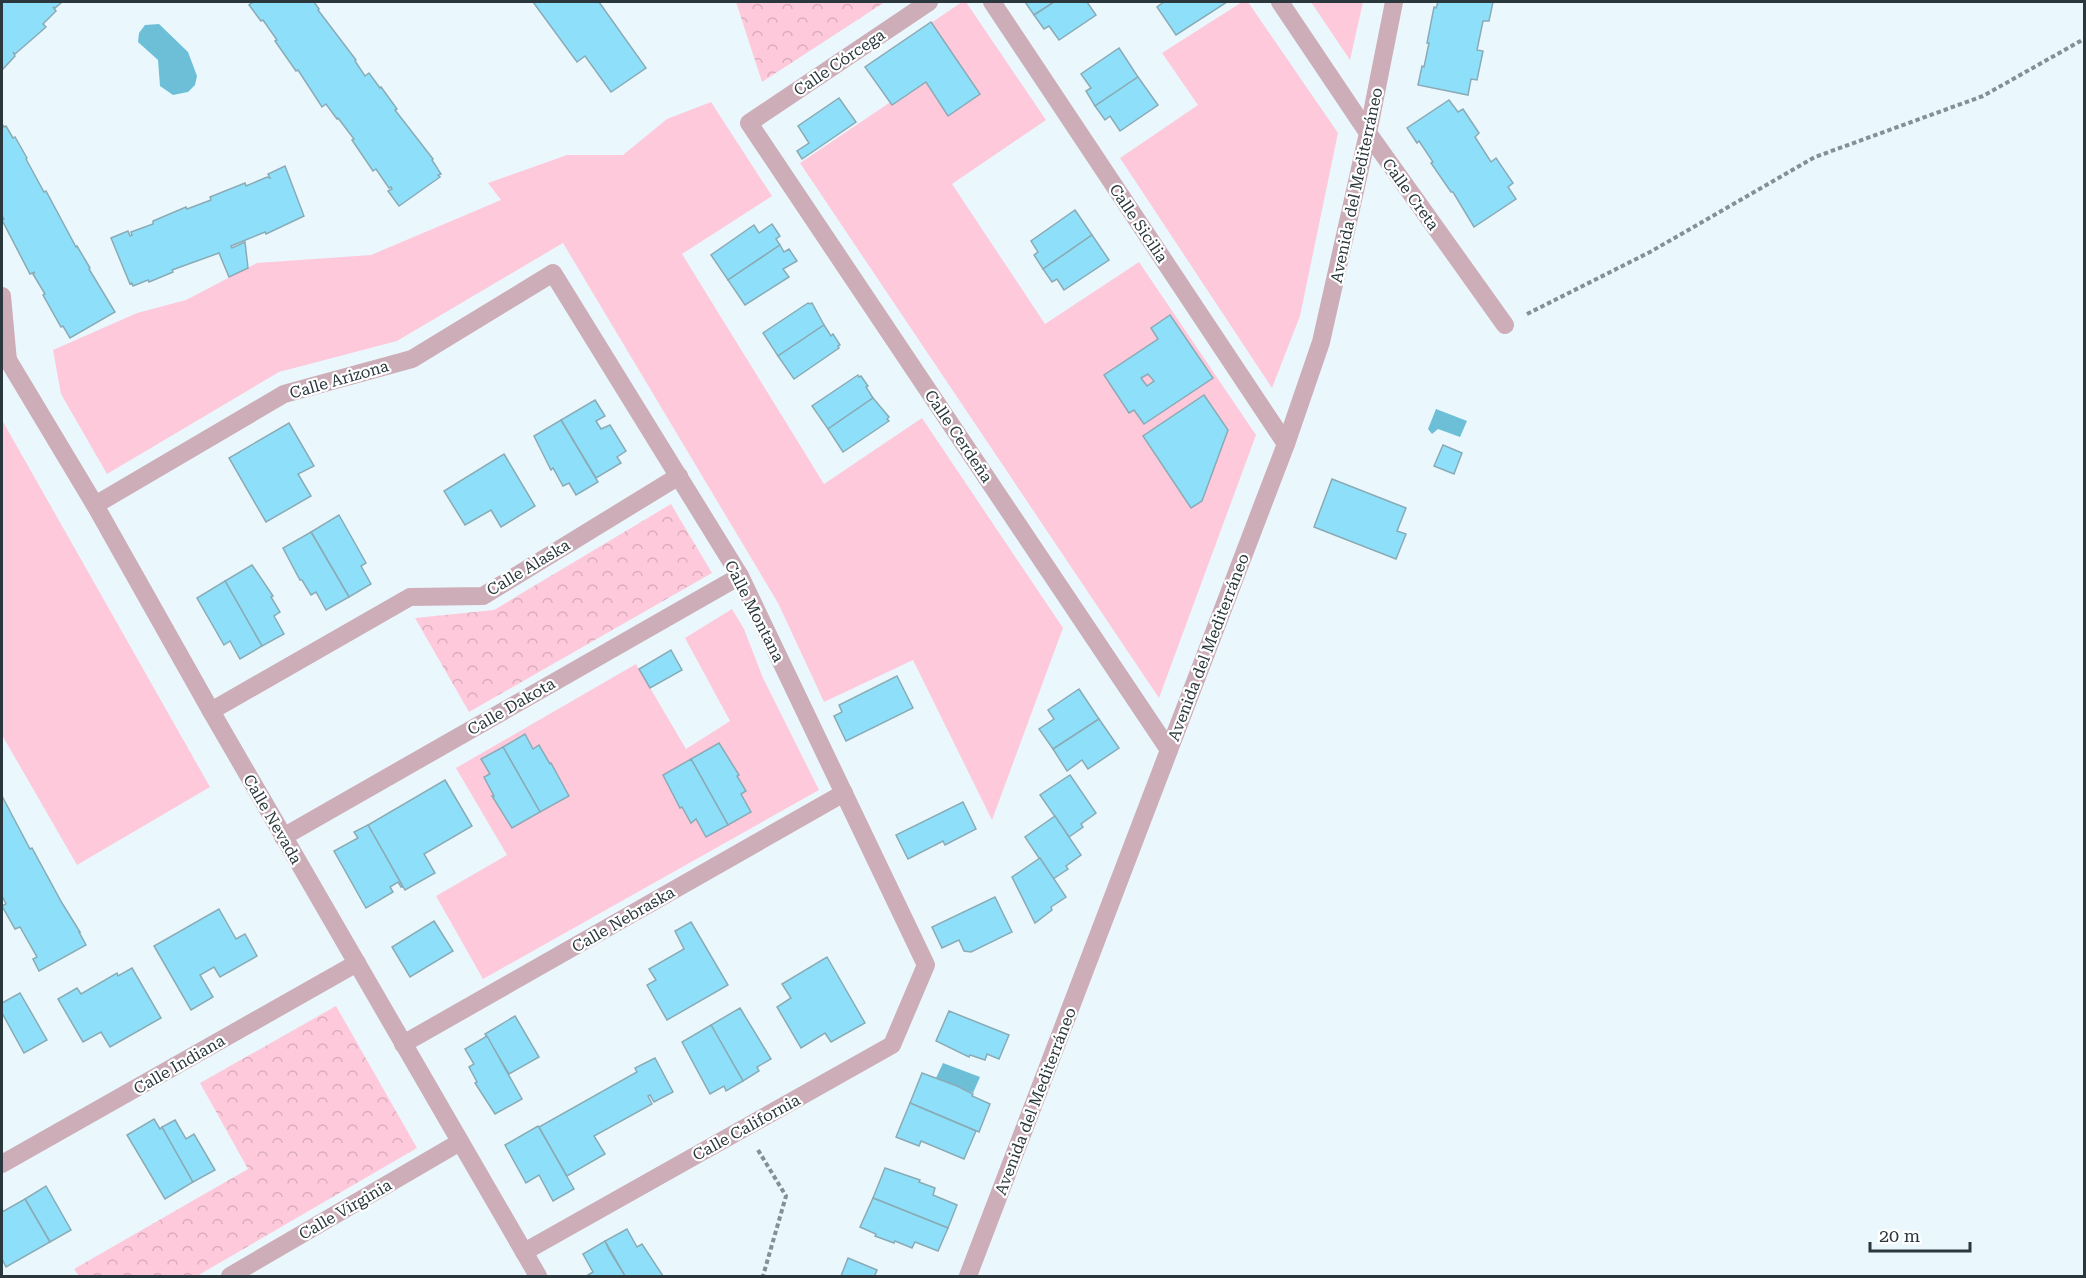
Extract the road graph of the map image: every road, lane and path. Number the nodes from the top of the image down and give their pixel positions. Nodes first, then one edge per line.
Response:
1 (929, 2) edge
2 (992, 2) edge
3 (1280, 2) edge
4 (1394, 2) edge
5 (2085, 39) edge
6 (749, 123) joint
7 (1368, 133) junction
8 (553, 273) joint
9 (2, 296) edge
10 (1505, 325) joint
11 (4, 358) edge
12 (1286, 444) junction
13 (679, 476) junction
14 (95, 505) junction
15 (740, 576) junction
16 (211, 711) junction
17 (1169, 750) junction
18 (843, 793) junction
19 (283, 837) junction
20 (357, 963) junction
21 (926, 965) joint
22 (403, 1044) junction
23 (744, 1128) junction
24 (460, 1142) junction
25 (2, 1164) edge
26 (524, 1252) junction
27 (230, 1276) edge
28 (538, 1276) edge
29 (763, 1276) edge
30 (968, 1276) edge

1 - 6 street, Calle Córcega
2 - 12 street, Calle Sicilia
3 - 7 street, Calle Creta
4 - 7 street, Avenida del Mediterráneo
5 - 10 path
6 - 17 street, Calle Cerdeña
7 - 10 street, Calle Creta
7 - 12 street, Avenida del Mediterráneo
8 - 13 street, Calle Montana
8 - 14 street, Calle Arizona
9 - 11 street
11 - 14 street, Calle Nevada
12 - 17 street, Avenida del Mediterráneo
13 - 15 street, Calle Montana
13 - 16 street, Calle Alaska
14 - 16 street, Calle Nevada
15 - 18 street, Calle Montana
15 - 19 street, Calle Dakota
16 - 19 street, Calle Nevada
17 - 30 street, Avenida del Mediterráneo
18 - 21 street, Calle Montana
18 - 22 street, Calle Nebraska
19 - 20 street, Calle Nevada
20 - 22 street, Calle Nevada
20 - 25 street, Calle Indiana
21 - 23 street, Calle California
22 - 24 street, Calle Nevada
23 - 26 street, Calle California
23 - 29 path
24 - 26 street, Calle Nevada
24 - 27 street, Calle Virginia
26 - 28 street, Calle Nevada

